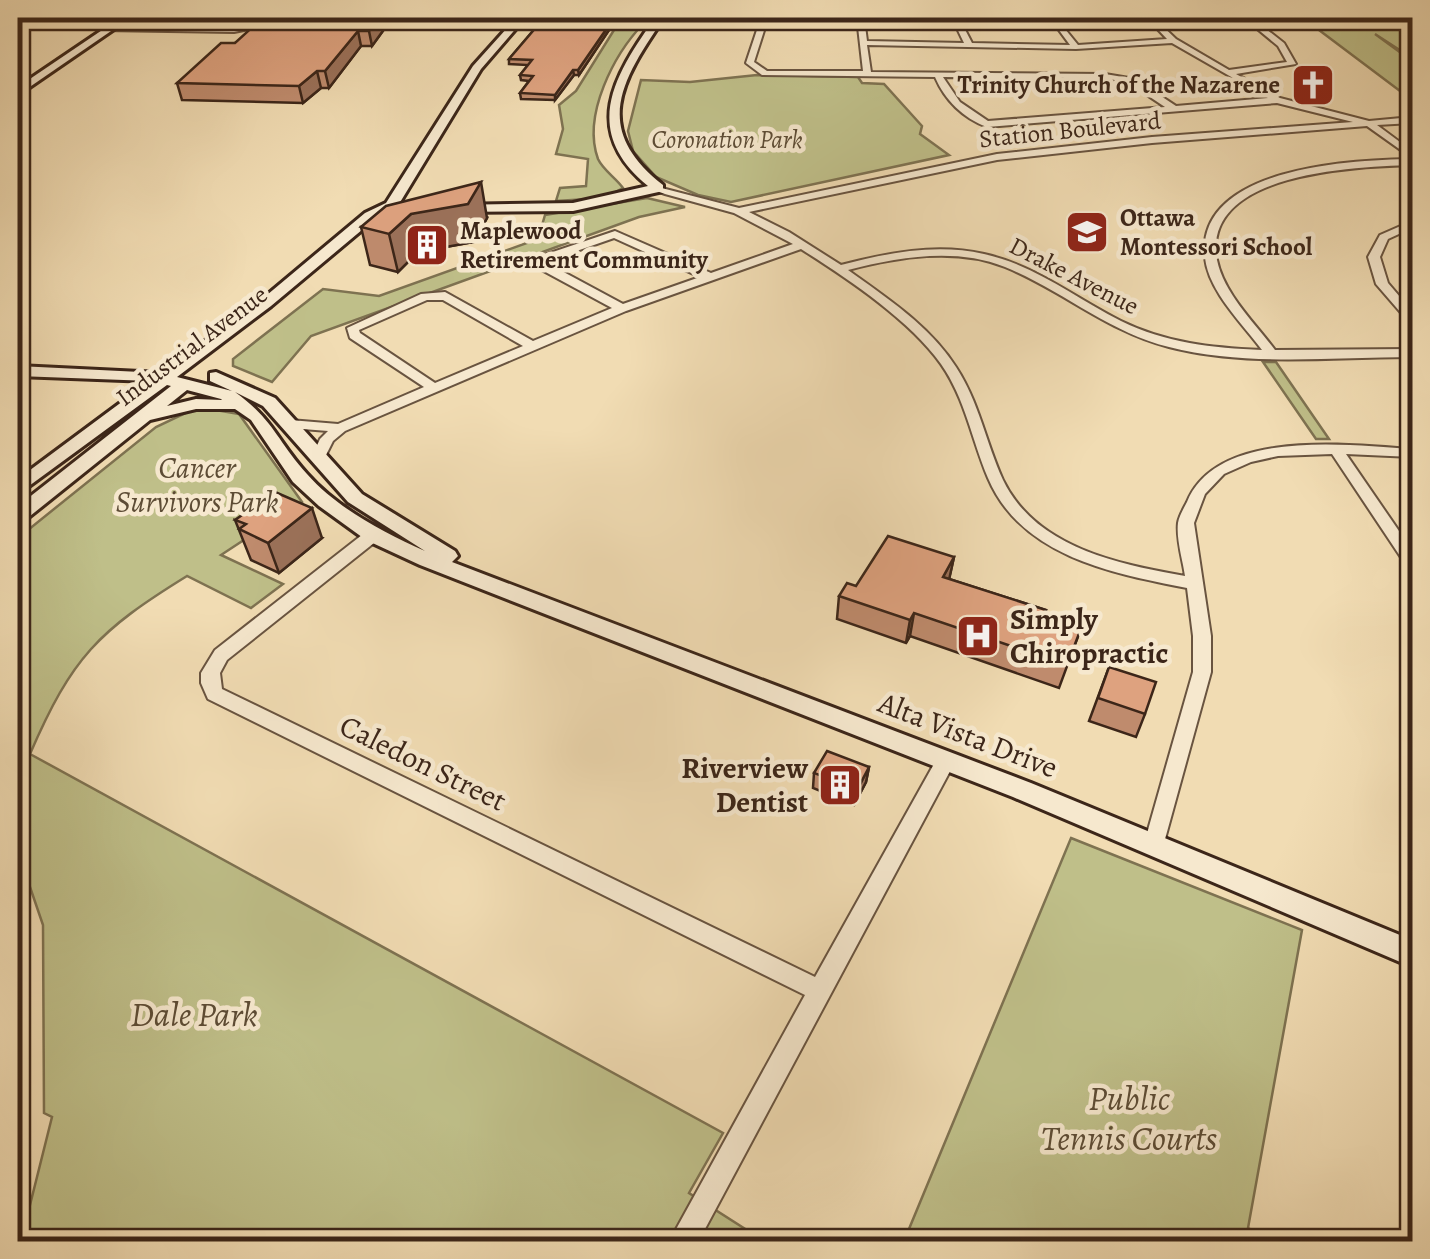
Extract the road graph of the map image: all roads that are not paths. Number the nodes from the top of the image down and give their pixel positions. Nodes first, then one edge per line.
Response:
1 (125, 18) edge
2 (300, 18) edge
3 (520, 18) edge
4 (659, 18) edge
5 (764, 18) edge
6 (860, 18) edge
7 (956, 18) edge
8 (1053, 18) edge
9 (1151, 18) edge
10 (1248, 18) edge
11 (106, 30) junction
12 (1173, 41) junction
13 (863, 43) junction
14 (969, 45) junction
15 (1076, 47) junction
16 (1230, 72) junction
17 (866, 73) junction
18 (938, 74) junction
19 (18, 92) edge
20 (1277, 100) junction
21 (1173, 108) junction
22 (1412, 120) edge
23 (1368, 123) junction
24 (1412, 158) edge
25 (658, 188) junction
26 (387, 207) junction
27 (428, 208) edge
28 (446, 208) edge
29 (738, 211) junction
30 (1412, 224) edge
31 (798, 246) junction
32 (836, 270) junction
33 (710, 277) junction
34 (622, 308) junction
35 (1412, 318) edge
36 (532, 346) junction
37 (1269, 350) junction
38 (1412, 353) edge
39 (18, 371) edge
40 (38, 371) junction
41 (103, 376) junction
42 (182, 376) junction
43 (434, 388) junction
44 (250, 410) junction
45 (120, 411) junction
46 (290, 424) junction
47 (340, 428) junction
48 (104, 446) junction
49 (1337, 451) junction
50 (1412, 453) edge
51 (318, 458) junction
52 (18, 488) edge
53 (18, 516) edge
54 (373, 536) junction
55 (1412, 561) edge
56 (1196, 584) junction
57 (496, 586) junction
58 (946, 760) junction
59 (1155, 844) junction
60 (1412, 954) edge
61 (818, 990) junction
62 (683, 1242) edge

1 - 11 street
2 - 11 street
3 - 26 street, Industrial Avenue
4 - 25 street
5 - 17 street
6 - 13 street
7 - 14 street
8 - 15 street
9 - 12 street
10 - 16 street
11 - 19 street
12 - 15 street
12 - 16 street
13 - 14 street
13 - 17 street
14 - 15 street
16 - 20 street
17 - 18 street
18 - 21 street
18 - 21 street
20 - 21 street
20 - 23 street
22 - 23 street, Station Boulevard
23 - 24 street
23 - 29 street, Station Boulevard
24 - 37 street
25 - 28 street
25 - 29 street
26 - 27 street
26 - 42 street, Industrial Avenue
29 - 31 street
30 - 35 street
31 - 32 street
31 - 33 street
32 - 37 street, Drake Avenue
32 - 56 street
33 - 34 street
33 - 34 street
34 - 36 street
36 - 43 street
36 - 43 street
37 - 38 street, Drake Avenue
39 - 40 street
40 - 41 street
40 - 42 street
41 - 42 street
41 - 45 street
42 - 44 street, Alta Vista Drive
42 - 45 street, Industrial Avenue
42 - 46 street, Alta Vista Drive
42 - 48 street, Industrial Avenue
43 - 47 street
44 - 48 street
44 - 54 street, Alta Vista Drive
45 - 52 street, Industrial Avenue
46 - 47 street
46 - 51 street, Alta Vista Drive
47 - 51 street
48 - 53 street, Industrial Avenue
49 - 50 street
49 - 55 street
49 - 56 street
51 - 57 street, Alta Vista Drive
54 - 57 street, Alta Vista Drive
54 - 61 street, Caledon Street
56 - 59 street
57 - 58 street, Alta Vista Drive
58 - 59 street, Alta Vista Drive
58 - 61 street
59 - 60 street, Alta Vista Drive
61 - 62 street

